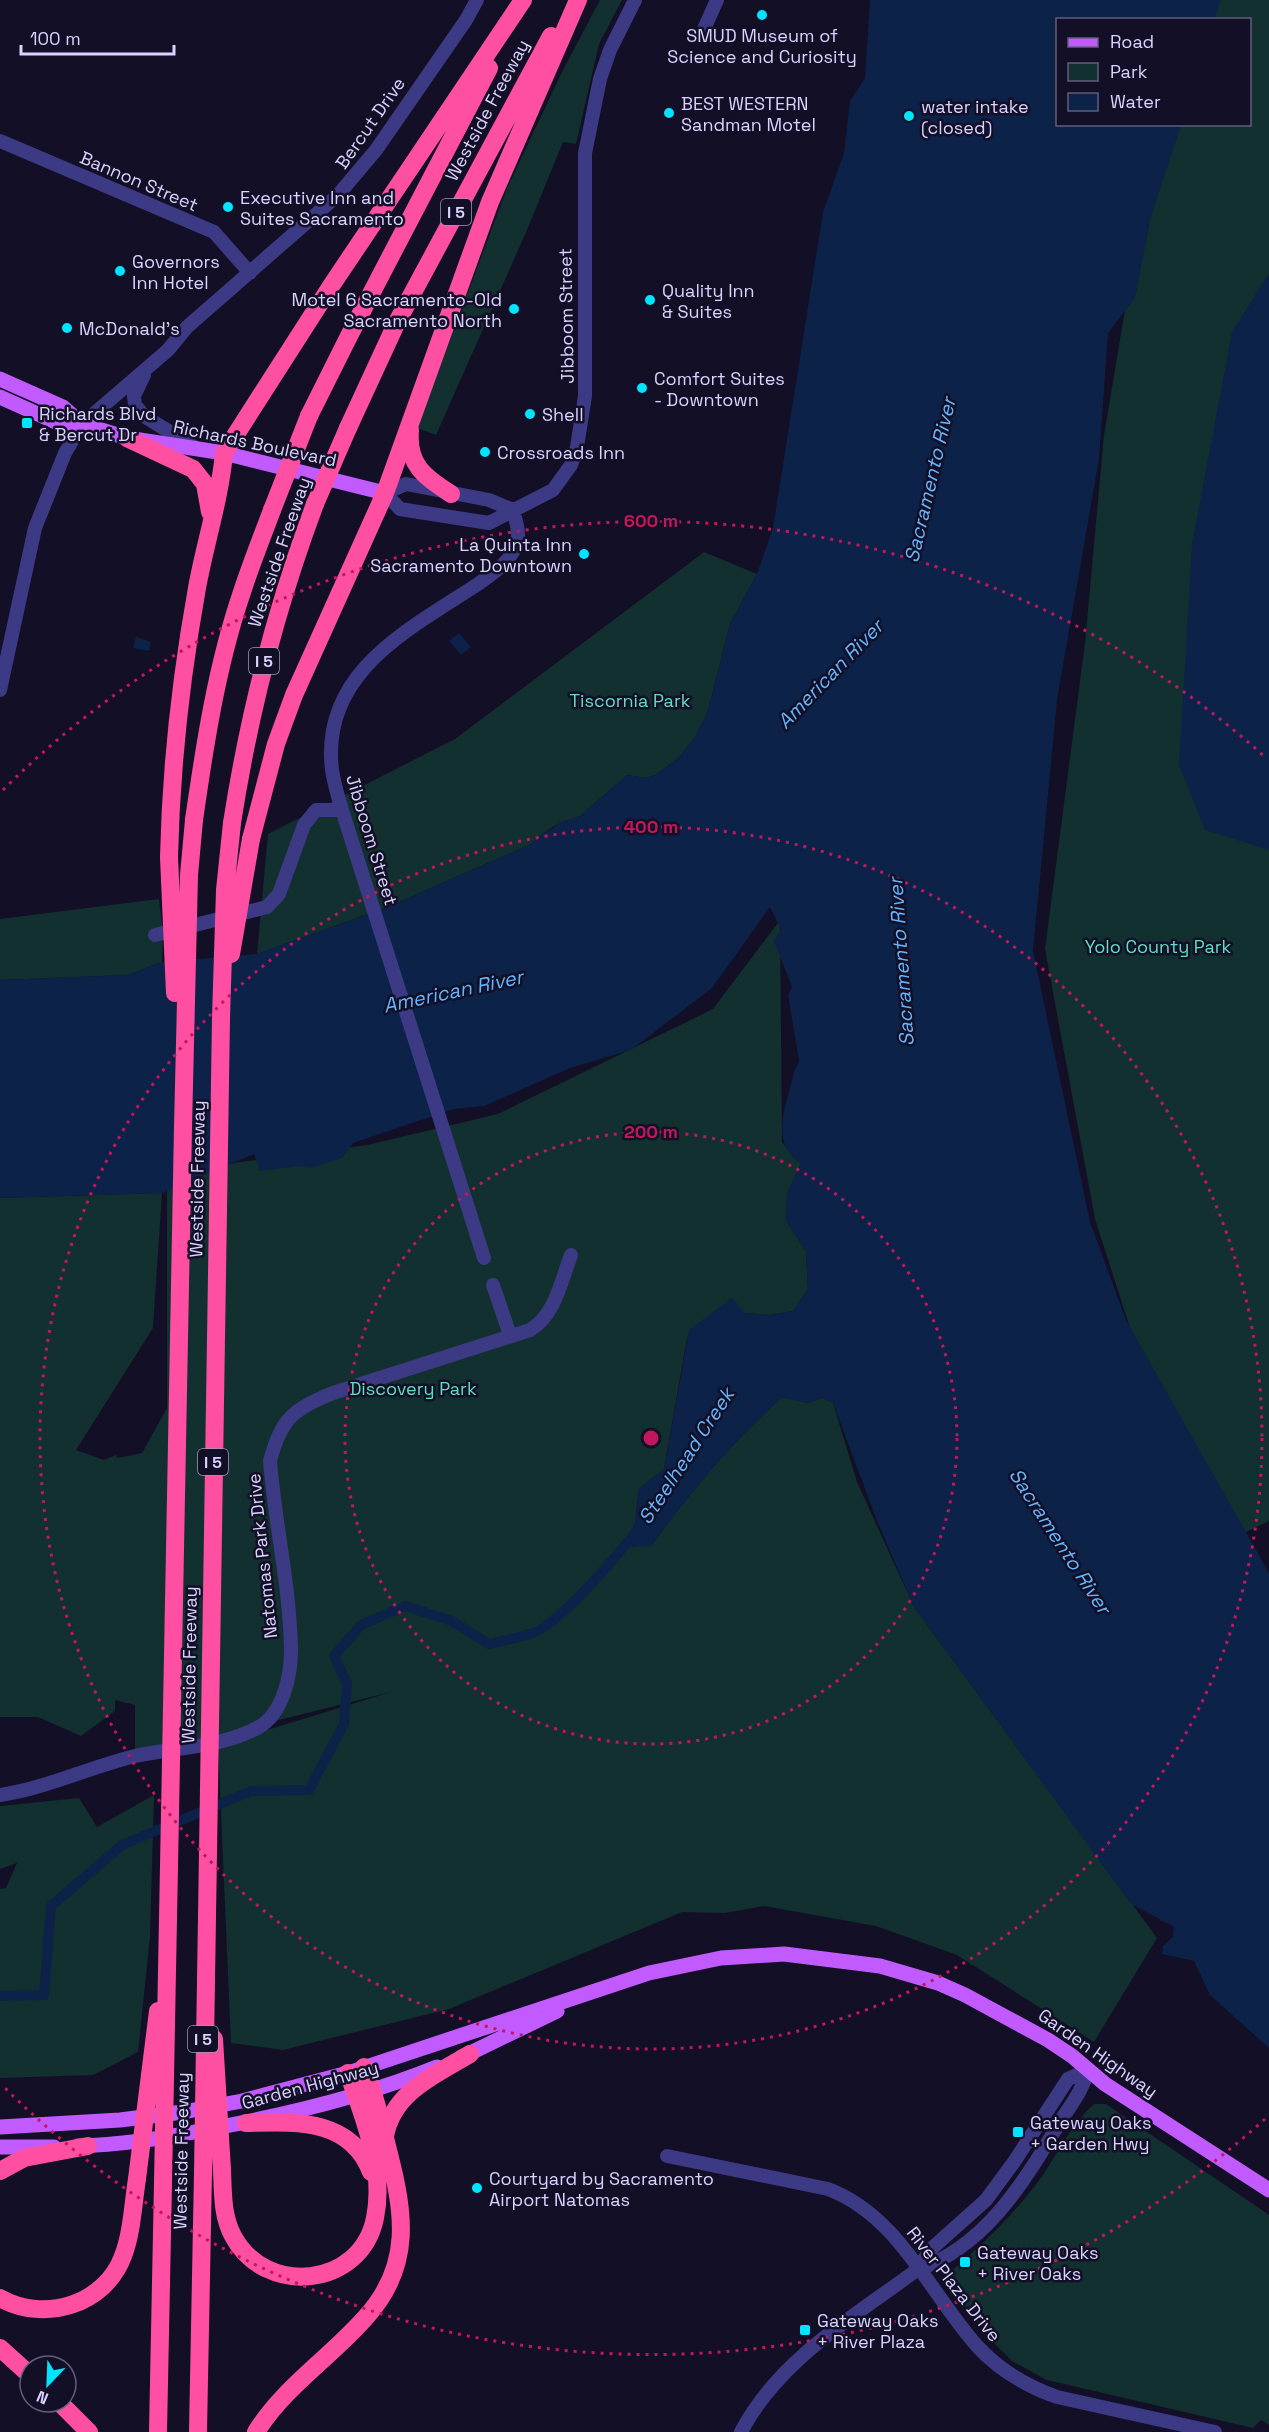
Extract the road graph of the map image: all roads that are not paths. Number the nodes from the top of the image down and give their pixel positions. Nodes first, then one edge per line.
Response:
1 (477, 0) edge
2 (524, 0) edge
3 (571, 0) edge
4 (578, 0) edge
5 (635, 0) edge
6 (717, 0) edge
7 (704, 28) dead end
8 (0, 141) edge
9 (250, 273) junction
10 (154, 362) junction
11 (0, 378) edge
12 (0, 397) edge
13 (411, 416) junction
14 (82, 424) junction
15 (127, 438) junction
16 (194, 447) junction
17 (224, 453) junction
18 (385, 493) junction
19 (451, 494) junction
20 (513, 510) junction
21 (211, 520) junction
22 (0, 690) edge
23 (342, 810) junction
24 (155, 935) dead end
25 (220, 1018) junction
26 (183, 1127) junction
27 (571, 1255) dead end
28 (484, 1258) dead end
29 (493, 1285) dead end
30 (510, 1335) junction
31 (0, 1795) edge
32 (207, 1906) junction
33 (168, 1935) junction
34 (611, 1985) junction
35 (470, 2054) junction
36 (356, 2070) junction
37 (1088, 2070) junction
38 (364, 2092) junction
39 (246, 2122) junction
40 (0, 2127) edge
41 (385, 2137) junction
42 (0, 2146) edge
43 (88, 2146) junction
44 (667, 2156) dead end
45 (0, 2171) edge
46 (1269, 2190) edge
47 (376, 2194) junction
48 (918, 2269) junction
49 (0, 2298) edge
50 (0, 2348) edge
51 (18, 2364) edge
52 (70, 2414) edge
53 (89, 2432) edge
54 (158, 2432) edge
55 (198, 2432) edge
56 (256, 2432) edge
57 (741, 2432) edge
58 (1215, 2432) edge

1 - 9 street, Bercut Drive
2 - 17 highway
2 - 26 highway, Westside Freeway / I 5, bridge
3 - 25 highway, Westside Freeway / I 5, bridge
4 - 13 highway
5 - 20 street, Jibboom Street
6 - 7 street
8 - 9 street, Bannon Street
9 - 10 street, Bercut Drive
10 - 14 street, Bercut Drive
10 - 16 street
11 - 14 main road, Richards Boulevard
12 - 14 main road, Richards Boulevard
13 - 18 highway
13 - 19 highway
14 - 15 main road, Richards Boulevard
14 - 22 street, Bercut Drive
15 - 16 main road, Richards Boulevard
15 - 21 highway
16 - 17 main road, Richards Boulevard
17 - 18 main road, Richards Boulevard
17 - 21 highway
18 - 19 street, Richards Boulevard
18 - 20 street, Richards Boulevard
18 - 25 highway, bridge
19 - 20 street, Richards Boulevard
20 - 23 street, Jibboom Street
21 - 26 highway, bridge
23 - 24 street
23 - 28 street, Jibboom Street
25 - 32 highway, Westside Freeway / I 5, bridge
26 - 33 highway, Westside Freeway / I 5, bridge
27 - 30 street, Natomas Park Drive
29 - 30 street
30 - 31 street, Natomas Park Drive
32 - 47 highway, bridge
32 - 55 highway, Westside Freeway / I 5, bridge
33 - 49 highway, bridge
33 - 54 highway, Westside Freeway / I 5, bridge
34 - 35 main road, Garden Highway
34 - 36 main road, Garden Highway
34 - 37 main road, Garden Highway
35 - 38 main road, Garden Highway
35 - 41 highway
36 - 38 highway
36 - 40 main road, Garden Highway
37 - 46 main road, Garden Highway
37 - 48 street
37 - 48 street
38 - 39 main road, Garden Highway
38 - 41 highway
38 - 47 highway
39 - 43 main road, Garden Highway
39 - 47 highway
41 - 56 highway
42 - 43 main road, Garden Highway
43 - 45 highway
44 - 48 street, River Plaza Drive
48 - 57 street
48 - 58 street, River Plaza Drive
50 - 51 highway
52 - 53 highway

